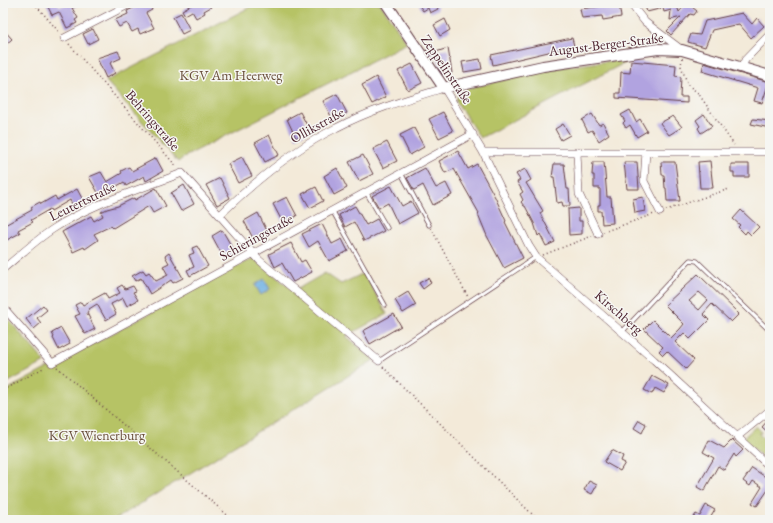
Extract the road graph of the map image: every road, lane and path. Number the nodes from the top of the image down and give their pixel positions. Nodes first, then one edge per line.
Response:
1 (34, 3) edge
2 (132, 3) edge
3 (386, 3) edge
4 (630, 3) edge
5 (770, 34) edge
6 (64, 38) junction
7 (682, 50) junction
8 (742, 68) junction
9 (770, 76) edge
10 (444, 88) junction
11 (473, 134) junction
12 (483, 152) junction
13 (646, 152) junction
14 (734, 152) junction
15 (770, 152) edge
16 (577, 153) junction
17 (182, 173) junction
18 (401, 173) junction
19 (729, 189) dead end
20 (366, 192) junction
21 (332, 210) junction
22 (660, 212) junction
23 (220, 215) junction
24 (429, 225) joint
25 (387, 228) dead end
26 (598, 234) junction
27 (253, 253) junction
28 (536, 257) junction
29 (3, 269) edge
30 (470, 300) junction
31 (385, 305) dead end
32 (3, 308) edge
33 (770, 331) edge
34 (622, 332) junction
35 (379, 361) junction
36 (52, 363) junction
37 (3, 390) edge
38 (770, 410) edge
39 (737, 437) junction
40 (770, 467) edge
41 (233, 520) edge
42 (538, 520) edge

1 - 6 path, Behringstraße
2 - 6 street
3 - 10 street, Zeppelinstraße
4 - 7 street
5 - 8 street
6 - 17 path, Behringstraße
7 - 8 street, August-Berger-Straße
7 - 10 street, August-Berger-Straße
7 - 14 path
8 - 9 street, August-Berger-Straße
10 - 11 street, Zeppelinstraße
10 - 23 street, Ollikstraße
11 - 12 street, Zeppelinstraße
11 - 18 street, Schieringstraße
12 - 16 street
12 - 28 street, Kirschberg
13 - 14 street
13 - 16 street
13 - 22 street
14 - 15 street
16 - 26 street
17 - 23 street
17 - 29 street, Leutertstraße
18 - 20 street, Schieringstraße
18 - 24 lane
19 - 22 path
20 - 21 street, Schieringstraße
20 - 25 lane
21 - 27 street, Schieringstraße
21 - 31 lane
22 - 26 path
23 - 27 street
24 - 30 path
26 - 28 path
27 - 35 street
27 - 36 street, Schieringstraße
28 - 30 lane
28 - 34 street, Kirschberg
30 - 35 lane
32 - 36 street
33 - 34 lane
34 - 39 street, Kirschberg
35 - 42 path
36 - 37 path
36 - 41 path
38 - 39 street
39 - 40 street, Kirschberg

